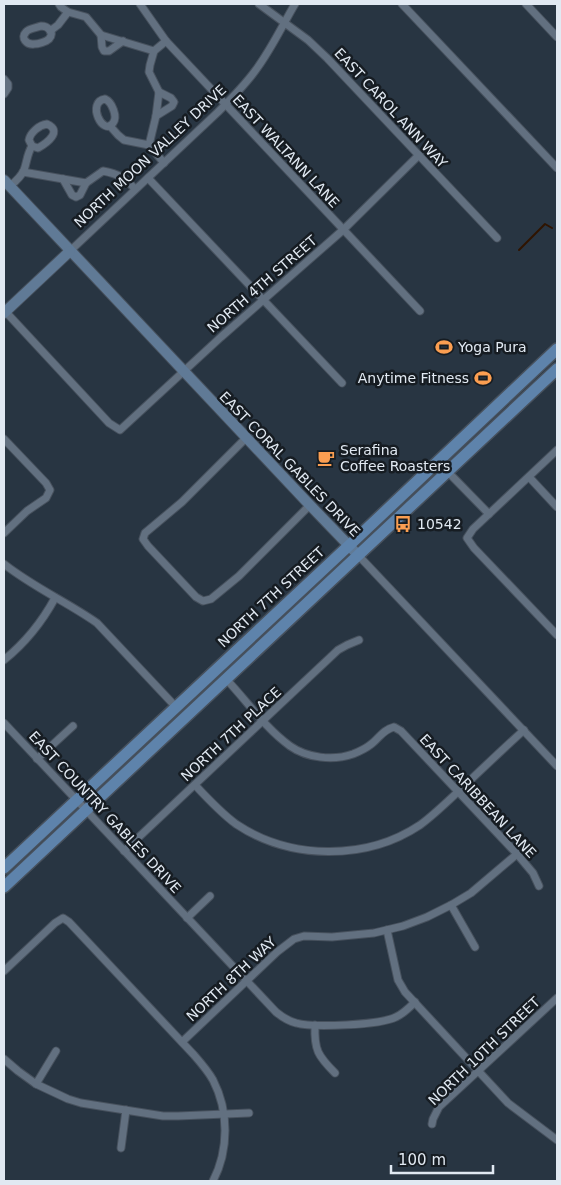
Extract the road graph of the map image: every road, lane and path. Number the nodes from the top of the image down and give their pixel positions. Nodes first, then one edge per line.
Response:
1 (59, 4) edge
2 (140, 4) edge
3 (259, 4) edge
4 (295, 4) edge
5 (402, 4) edge
6 (526, 4) edge
7 (68, 12) junction
8 (285, 23) junction
9 (50, 31) dead end
10 (101, 35) junction
11 (557, 37) edge
12 (123, 41) junction
13 (166, 41) junction
14 (154, 51) junction
15 (4, 80) edge
16 (159, 92) junction
17 (4, 94) edge
18 (226, 104) junction
19 (156, 116) junction
20 (110, 126) dead end
21 (149, 145) junction
22 (32, 146) dead end
23 (419, 155) junction
24 (164, 163) junction
25 (557, 168) edge
26 (23, 172) junction
27 (148, 178) junction
28 (63, 179) junction
29 (7, 183) edge
30 (86, 183) junction
31 (135, 190) junction
32 (343, 230) junction
33 (497, 238) dead end
34 (70, 251) junction
35 (263, 300) junction
36 (420, 311) dead end
37 (4, 312) edge
38 (557, 349) edge
39 (557, 369) edge
40 (184, 371) junction
41 (342, 384) dead end
42 (247, 437) junction
43 (4, 439) edge
44 (557, 450) edge
45 (448, 472) junction
46 (528, 476) junction
47 (310, 505) junction
48 (557, 507) edge
49 (489, 514) junction
50 (4, 533) edge
51 (349, 545) junction
52 (358, 555) junction
53 (4, 564) edge
54 (55, 598) junction
55 (557, 635) edge
56 (359, 640) dead end
57 (4, 660) edge
58 (226, 680) junction
59 (176, 706) junction
60 (263, 721) junction
61 (4, 723) edge
62 (73, 726) dead end
63 (524, 730) junction
64 (38, 759) junction
65 (557, 766) edge
66 (195, 784) junction
67 (458, 792) junction
68 (76, 800) junction
69 (85, 810) junction
70 (124, 851) junction
71 (517, 854) junction
72 (5, 864) edge
73 (539, 886) dead end
74 (4, 887) edge
75 (210, 896) dead end
76 (451, 905) junction
77 (188, 918) junction
78 (387, 930) junction
79 (474, 947) dead end
80 (4, 971) edge
81 (247, 981) junction
82 (557, 998) edge
83 (414, 1002) junction
84 (315, 1025) junction
85 (182, 1042) junction
86 (56, 1051) dead end
87 (4, 1059) edge
88 (478, 1071) junction
89 (335, 1073) dead end
90 (36, 1084) junction
91 (126, 1110) junction
92 (249, 1113) dead end
93 (224, 1114) junction
94 (432, 1124) dead end
95 (557, 1140) edge
96 (121, 1148) dead end
97 (213, 1181) edge

1 - 7 street
2 - 13 street, EAST WALTANN LANE
3 - 8 street, EAST CAROL ANN WAY
4 - 8 street, NORTH MOON VALLEY DRIVE
5 - 25 street
6 - 11 street
7 - 9 street
7 - 10 street
8 - 18 street, NORTH MOON VALLEY DRIVE
8 - 23 street, EAST CAROL ANN WAY
10 - 12 street
10 - 12 street
12 - 14 street
13 - 14 street
13 - 18 street, EAST WALTANN LANE
14 - 16 street
15 - 17 street
16 - 19 street
16 - 19 street
18 - 24 street, NORTH MOON VALLEY DRIVE
18 - 32 street, EAST WALTANN LANE
19 - 21 street
20 - 21 street
21 - 24 street
22 - 26 street
23 - 32 street, NORTH 4TH STREET
23 - 33 street, EAST CAROL ANN WAY
24 - 27 street, NORTH MOON VALLEY DRIVE
26 - 28 street
26 - 29 street
27 - 31 street, NORTH MOON VALLEY DRIVE
27 - 35 street
28 - 30 street
28 - 30 street
29 - 34 street, EAST CORAL GABLES DRIVE
30 - 31 street
31 - 34 street, NORTH MOON VALLEY DRIVE
32 - 35 street, NORTH 4TH STREET
32 - 36 street, EAST WALTANN LANE
34 - 37 street, NORTH MOON VALLEY DRIVE
34 - 40 street, EAST CORAL GABLES DRIVE
35 - 40 street, NORTH 4TH STREET
35 - 41 street
37 - 40 street, NORTH 4TH STREET
38 - 51 main road, NORTH 7TH STREET
39 - 45 main road, NORTH 7TH STREET
40 - 42 street, EAST CORAL GABLES DRIVE
42 - 47 street, EAST CORAL GABLES DRIVE
42 - 47 street
43 - 50 street
44 - 46 street
45 - 49 street
45 - 52 main road, NORTH 7TH STREET
46 - 48 street
46 - 49 street
47 - 51 street, EAST CORAL GABLES DRIVE
49 - 55 street
51 - 52 street, EAST CORAL GABLES DRIVE
51 - 59 main road, NORTH 7TH STREET
52 - 58 main road, NORTH 7TH STREET
52 - 63 street, EAST CORAL GABLES DRIVE
53 - 54 street
54 - 57 street
54 - 59 street
56 - 60 street, NORTH 7TH PLACE
58 - 60 street
58 - 69 main road, NORTH 7TH STREET
59 - 68 main road, NORTH 7TH STREET
60 - 66 street, NORTH 7TH PLACE
60 - 67 street, EAST CARIBBEAN LANE
61 - 64 street, EAST COUNTRY GABLES DRIVE
62 - 64 street
63 - 65 street, EAST CORAL GABLES DRIVE
63 - 67 street
64 - 68 street, EAST COUNTRY GABLES DRIVE
66 - 67 street
66 - 70 street, NORTH 7TH PLACE
67 - 71 street, EAST CARIBBEAN LANE
68 - 69 street, EAST COUNTRY GABLES DRIVE
68 - 72 main road, NORTH 7TH STREET
69 - 70 street, EAST COUNTRY GABLES DRIVE
69 - 74 main road, NORTH 7TH STREET
70 - 77 street, EAST COUNTRY GABLES DRIVE
71 - 73 street, EAST CARIBBEAN LANE
71 - 76 street, NORTH 8TH WAY
75 - 77 street
76 - 78 street, NORTH 8TH WAY
76 - 79 street
77 - 81 street, EAST COUNTRY GABLES DRIVE
78 - 81 street, NORTH 8TH WAY
78 - 83 street
80 - 85 street
81 - 84 street, EAST COUNTRY GABLES DRIVE
81 - 85 street, NORTH 8TH WAY
82 - 88 street, NORTH 10TH STREET
83 - 84 street, EAST COUNTRY GABLES DRIVE
83 - 88 street
84 - 89 street
85 - 93 street
86 - 90 street
87 - 90 street
88 - 94 street, NORTH 10TH STREET
88 - 95 street
90 - 91 street
91 - 93 street
91 - 96 street
92 - 93 street
93 - 97 street

